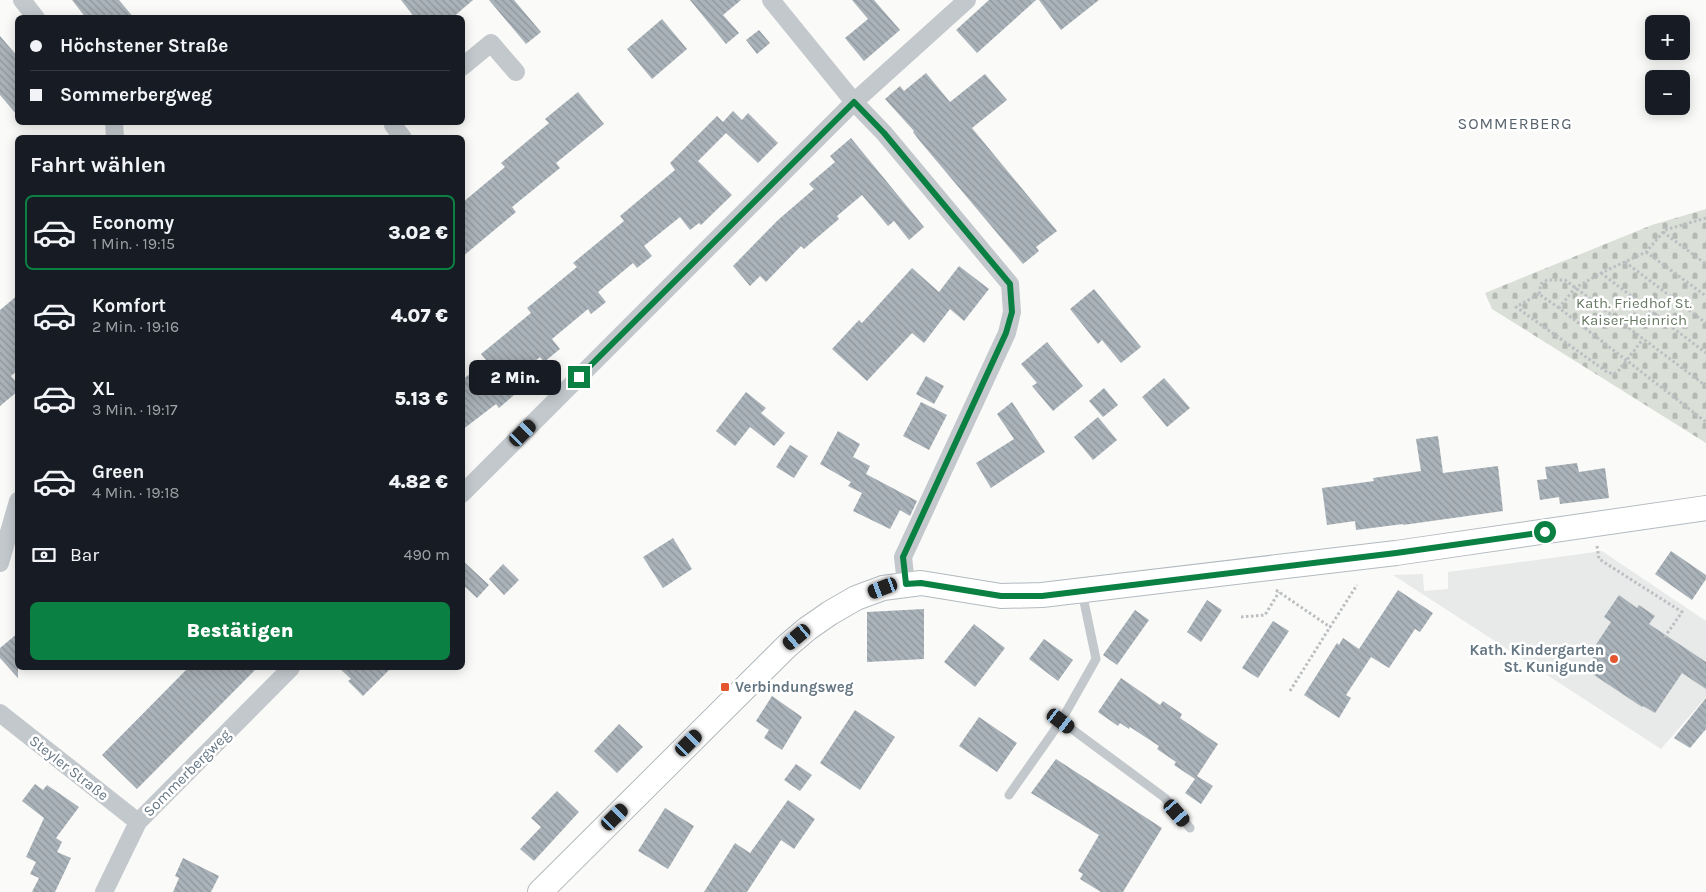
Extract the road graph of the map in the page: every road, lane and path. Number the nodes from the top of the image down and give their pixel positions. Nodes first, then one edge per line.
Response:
1 (22, 0) edge
2 (771, 0) edge
3 (967, 0) edge
4 (34, 15) edge
5 (465, 65) edge
6 (516, 72) dead end
7 (854, 102) junction
8 (394, 125) edge
9 (400, 135) edge
10 (1705, 219) edge
11 (1663, 232) junction
12 (1646, 252) junction
13 (1624, 262) junction
14 (1706, 264) edge
15 (1601, 273) junction
16 (1575, 288) junction
17 (1540, 294) junction
18 (1706, 296) edge
19 (1559, 308) junction
20 (1706, 323) edge
21 (1643, 339) junction
22 (1706, 353) edge
23 (1628, 360) junction
24 (1706, 386) edge
25 (1706, 422) edge
26 (465, 487) edge
27 (1706, 508) edge
28 (15, 511) edge
29 (1597, 546) dead end
30 (0, 563) edge
31 (1247, 571) junction
32 (906, 584) junction
33 (1357, 585) dead end
34 (1082, 592) junction
35 (1279, 592) junction
36 (1241, 618) dead end
37 (1330, 627) junction
38 (1664, 638) dead end
39 (289, 670) edge
40 (1290, 691) dead end
41 (0, 713) edge
42 (1061, 721) junction
43 (1009, 795) dead end
44 (138, 822) junction
45 (1190, 828) dead end
46 (104, 892) edge
47 (540, 892) edge

1 - 4 street
2 - 7 street
3 - 7 street
5 - 6 street
7 - 26 street
7 - 32 street
8 - 9 street
10 - 11 path
11 - 12 path
11 - 14 path
12 - 13 path
12 - 18 path
13 - 15 path
13 - 20 path
15 - 16 path
15 - 22 path
16 - 17 path
16 - 19 path
16 - 21 path
17 - 19 path
17 - 23 path
19 - 23 path
21 - 23 path
21 - 24 path
23 - 25 path
27 - 31 main road
28 - 30 street
29 - 38 path
31 - 34 main road
31 - 35 path
32 - 34 main road
32 - 47 main road
33 - 37 path
34 - 42 lane
35 - 36 path
35 - 37 path
37 - 40 path
39 - 44 street, Sommerbergweg
41 - 44 street, Steyler Straße
42 - 43 lane
42 - 45 lane
44 - 46 street, Sommerbergweg

